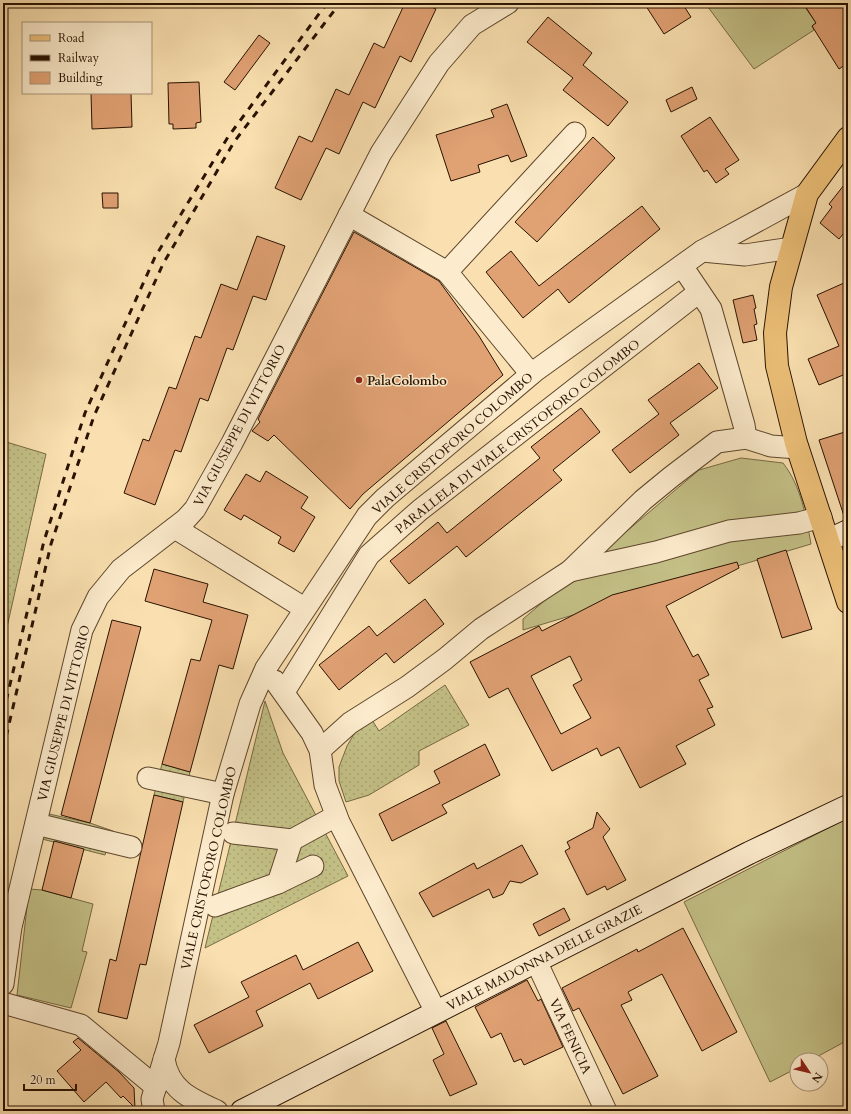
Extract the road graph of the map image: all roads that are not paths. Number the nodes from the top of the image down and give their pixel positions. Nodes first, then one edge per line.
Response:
1 (508, 3) edge
2 (575, 132) dead end
3 (848, 138) edge
4 (807, 194) junction
5 (349, 215) junction
6 (792, 248) junction
7 (702, 251) junction
8 (682, 266) junction
9 (447, 272) junction
10 (699, 292) junction
11 (531, 374) junction
12 (746, 438) junction
13 (798, 448) junction
14 (821, 516) junction
15 (175, 528) junction
16 (848, 531) edge
17 (829, 540) junction
18 (570, 571) junction
19 (848, 602) edge
20 (304, 608) junction
21 (266, 668) junction
22 (284, 692) junction
23 (320, 750) junction
24 (148, 778) dead end
25 (223, 794) junction
26 (848, 806) edge
27 (336, 816) junction
28 (36, 824) junction
29 (232, 833) dead end
30 (292, 840) junction
31 (131, 847) dead end
32 (313, 866) dead end
33 (278, 883) junction
34 (215, 906) dead end
35 (536, 961) junction
36 (3, 984) edge
37 (3, 1003) edge
38 (436, 1012) junction
39 (164, 1059) junction
40 (156, 1087) junction
41 (191, 1103) edge
42 (154, 1111) edge
43 (217, 1111) edge
44 (242, 1111) edge
45 (606, 1111) edge

1 - 5 street, VIA GIUSEPPE DI VITTORIO
2 - 9 street
3 - 4 main road
4 - 6 main road
4 - 7 street, VIALE CRISTOFORO COLOMBO
5 - 9 street
5 - 15 street, VIA GIUSEPPE DI VITTORIO
6 - 7 street
6 - 13 main road
7 - 8 street, VIALE CRISTOFORO COLOMBO
8 - 10 street
8 - 11 street, VIALE CRISTOFORO COLOMBO
9 - 11 street
10 - 12 street
10 - 22 street, PARALLELA DI VIALE CRISTOFORO COLOMBO
11 - 20 street, VIALE CRISTOFORO COLOMBO
12 - 13 street
12 - 18 street
13 - 14 main road
14 - 17 main road
14 - 18 street
15 - 20 street
15 - 28 street, VIA GIUSEPPE DI VITTORIO
16 - 17 street
17 - 19 main road
18 - 23 street
20 - 21 street, VIALE CRISTOFORO COLOMBO
21 - 22 street
21 - 25 street, VIALE CRISTOFORO COLOMBO
22 - 23 street
23 - 27 street
24 - 25 street
25 - 39 street, VIALE CRISTOFORO COLOMBO
26 - 35 street, VIALE MADONNA DELLE GRAZIE
27 - 30 street
27 - 38 street
28 - 31 street
28 - 36 street, VIA GIUSEPPE DI VITTORIO
29 - 30 street
30 - 33 street
32 - 33 street
33 - 34 street
35 - 38 street, VIALE MADONNA DELLE GRAZIE
35 - 45 street, VIA FENICIA
37 - 40 street
38 - 44 street, VIALE MADONNA DELLE GRAZIE
39 - 40 street, VIALE CRISTOFORO COLOMBO
39 - 41 street
40 - 42 street, VIALE CRISTOFORO COLOMBO
41 - 43 street

